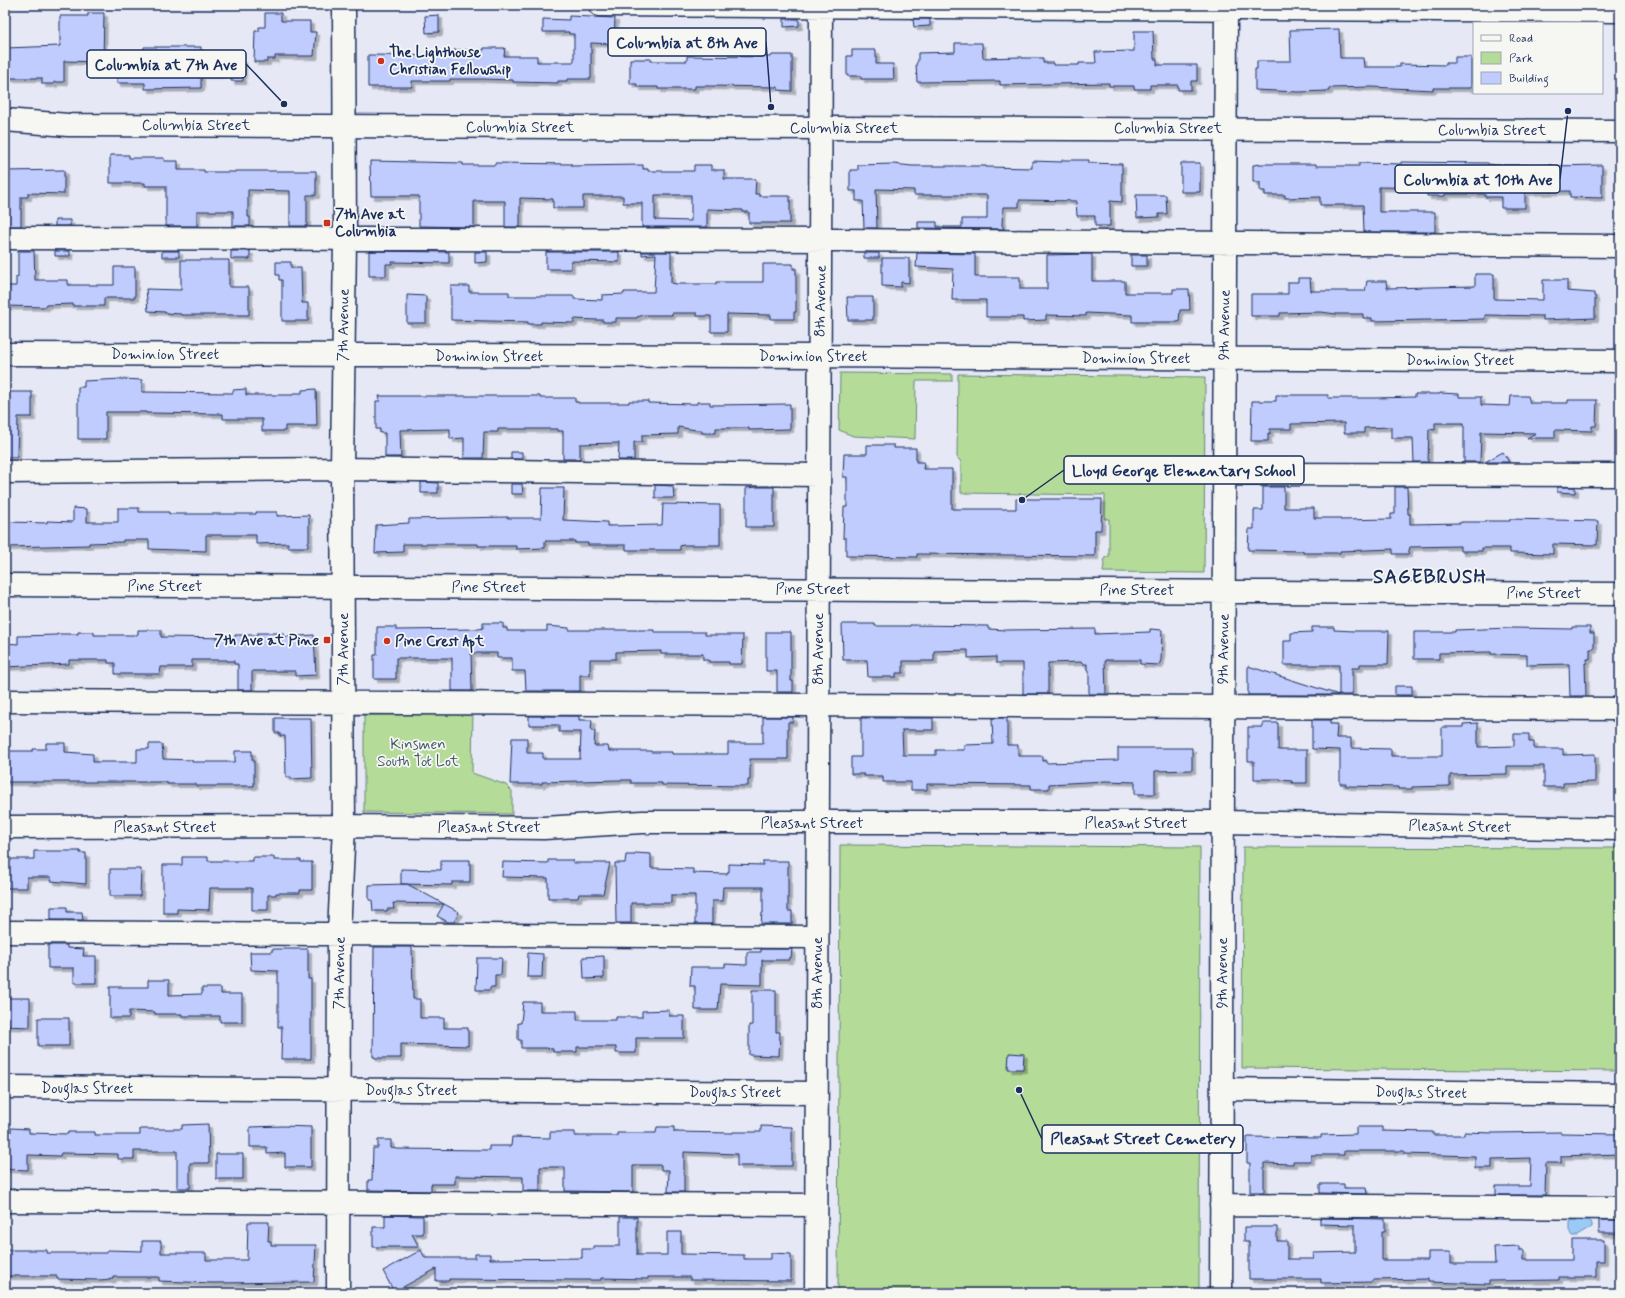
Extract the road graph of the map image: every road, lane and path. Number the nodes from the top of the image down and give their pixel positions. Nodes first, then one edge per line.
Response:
1 (344, 5) edge
2 (600, 5) edge
3 (822, 6) edge
4 (1226, 7) edge
5 (1620, 11) edge
6 (5, 120) edge
7 (68, 125) junction
8 (346, 126) junction
9 (822, 128) junction
10 (1225, 128) junction
11 (1620, 131) edge
12 (5, 135) edge
13 (5, 238) edge
14 (345, 239) junction
15 (821, 240) junction
16 (1225, 242) junction
17 (1620, 246) edge
18 (5, 354) edge
19 (342, 355) junction
20 (819, 356) junction
21 (1224, 358) junction
22 (1620, 361) edge
23 (342, 469) junction
24 (5, 472) edge
25 (1223, 474) junction
26 (818, 475) junction
27 (1620, 475) edge
28 (5, 585) edge
29 (343, 586) junction
30 (818, 589) junction
31 (1224, 590) junction
32 (1620, 594) edge
33 (5, 701) edge
34 (343, 702) junction
35 (818, 704) junction
36 (1222, 707) junction
37 (1620, 709) edge
38 (1222, 822) junction
39 (818, 823) junction
40 (344, 826) junction
41 (5, 827) edge
42 (1620, 829) edge
43 (5, 932) edge
44 (339, 934) junction
45 (817, 937) junction
46 (5, 1087) edge
47 (338, 1090) junction
48 (1222, 1090) junction
49 (816, 1093) junction
50 (1620, 1094) edge
51 (5, 1201) edge
52 (338, 1202) junction
53 (816, 1205) junction
54 (1221, 1206) junction
55 (1620, 1208) edge
56 (338, 1293) edge
57 (816, 1293) edge
58 (1221, 1293) edge

1 - 8 street, 7th Avenue
2 - 3 street
3 - 4 street
3 - 9 street, 8th Avenue
4 - 5 street
4 - 10 street, 9th Avenue
6 - 7 street, Columbia Street
7 - 8 street, Columbia Street
7 - 12 street, Columbia Street
8 - 9 street, Columbia Street
8 - 14 street, 7th Avenue
9 - 10 street, Columbia Street
9 - 15 street, 8th Avenue
10 - 11 street, Columbia Street
10 - 16 street, 9th Avenue
13 - 14 street
14 - 15 street
14 - 19 street, 7th Avenue
15 - 16 street
15 - 20 street, 8th Avenue
16 - 17 street
16 - 21 street, 9th Avenue
18 - 19 street, Dominion Street
19 - 20 street, Dominion Street
19 - 23 street, 7th Avenue
20 - 21 street, Dominion Street
20 - 26 street, 8th Avenue
21 - 22 street, Dominion Street
21 - 25 street, 9th Avenue
23 - 24 street
23 - 26 street
23 - 29 street, 7th Avenue
25 - 27 street
25 - 31 street, 9th Avenue
26 - 30 street, 8th Avenue
28 - 29 street, Pine Street
29 - 30 street, Pine Street
29 - 34 street, 7th Avenue
30 - 31 street, Pine Street
30 - 35 street, 8th Avenue
31 - 32 street, Pine Street
31 - 36 street, 9th Avenue
33 - 34 street
34 - 35 street
34 - 40 street, 7th Avenue
35 - 36 street
35 - 39 street, 8th Avenue
36 - 37 street
36 - 38 street, 9th Avenue
38 - 39 street, Pleasant Street
38 - 42 street, Pleasant Street
38 - 48 street, 9th Avenue
39 - 40 street, Pleasant Street
39 - 45 street, 8th Avenue
40 - 41 street, Pleasant Street
40 - 44 street, 7th Avenue
43 - 44 street
44 - 45 street
44 - 47 street, 7th Avenue
45 - 49 street, 8th Avenue
46 - 47 street, Douglas Street
47 - 49 street, Douglas Street
47 - 52 street, 7th Avenue
48 - 50 street, Douglas Street
48 - 54 street, 9th Avenue
49 - 53 street, 8th Avenue
51 - 52 street
52 - 53 street
52 - 56 street, 7th Avenue
53 - 57 street, 8th Avenue
54 - 55 street
54 - 58 street, 9th Avenue

